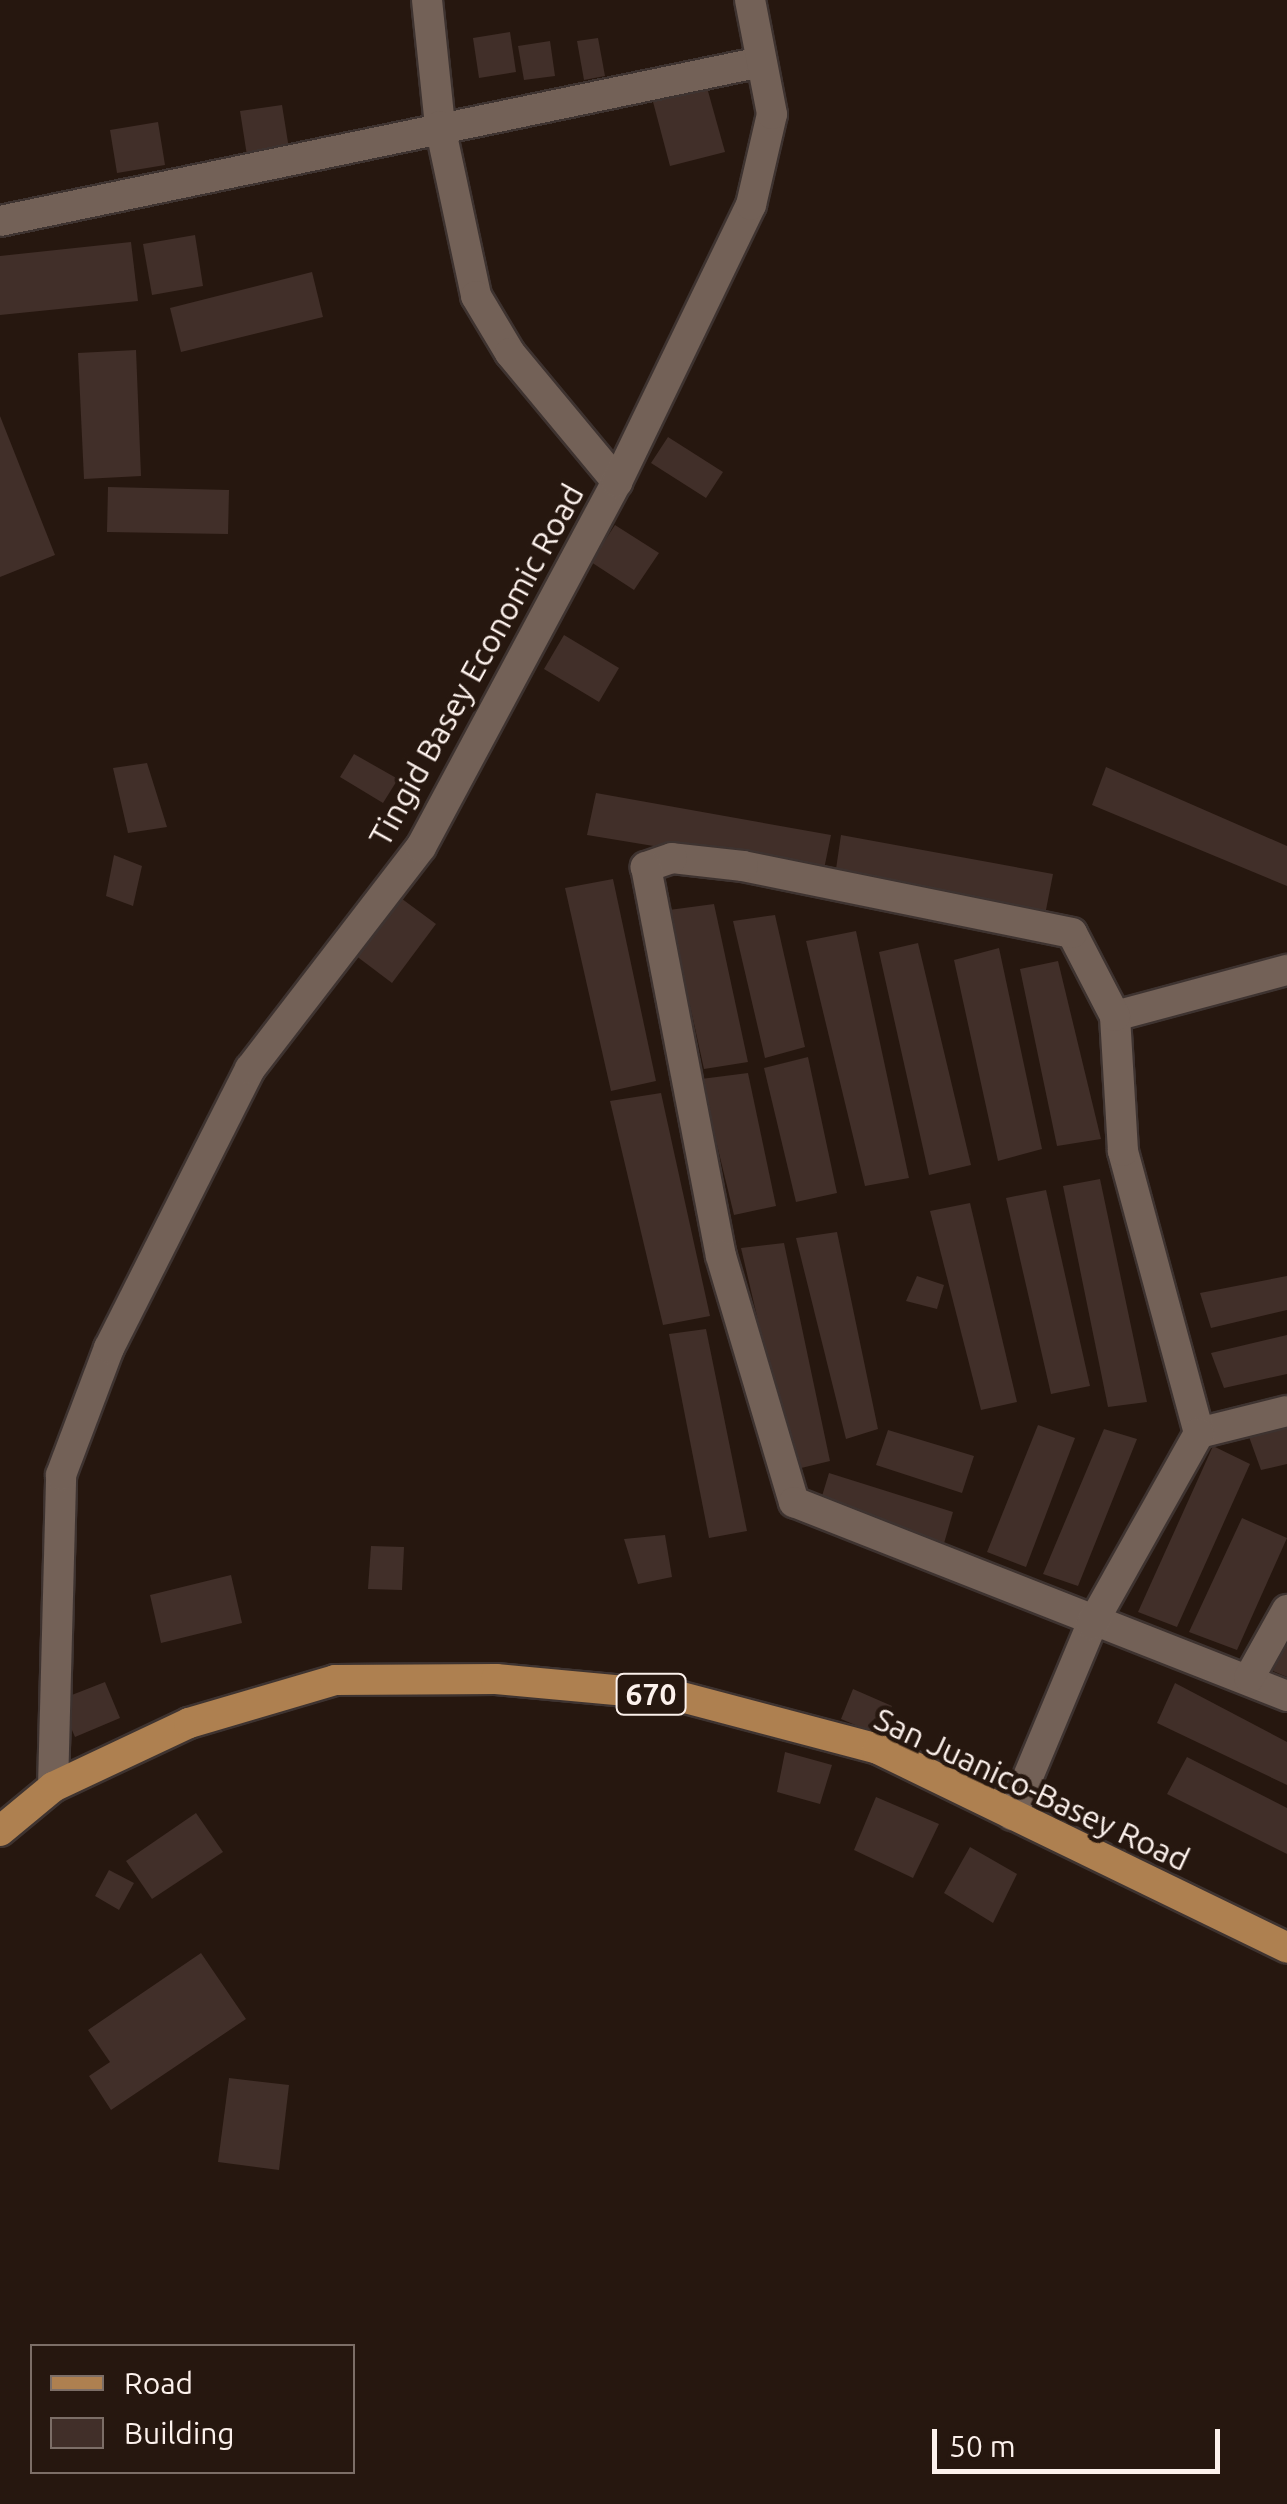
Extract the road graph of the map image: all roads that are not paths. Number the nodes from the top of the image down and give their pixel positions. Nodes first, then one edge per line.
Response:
1 (427, 0) edge
2 (750, 0) edge
3 (756, 63) junction
4 (440, 126) junction
5 (0, 221) edge
6 (617, 482) junction
7 (1287, 970) edge
8 (1114, 1016) junction
9 (1287, 1411) edge
10 (1199, 1434) junction
11 (1287, 1610) edge
12 (1092, 1624) junction
13 (1249, 1678) junction
14 (1287, 1696) edge
15 (52, 1788) junction
16 (1012, 1815) junction
17 (0, 1832) edge
18 (1287, 1948) edge

1 - 4 street
2 - 3 street, Tingid Basey Economic Road
3 - 4 street
3 - 6 street, Tingid Basey Economic Road
4 - 5 street
4 - 6 street
6 - 15 street, Tingid Basey Economic Road
7 - 8 street
8 - 10 street
8 - 12 street
9 - 10 street
10 - 12 street
11 - 13 street
12 - 13 street
12 - 16 street
13 - 14 street
15 - 16 main road, San Juanico-Basey Road / 670
15 - 17 main road, San Juanico-Basey Road / 670
16 - 18 main road, San Juanico-Basey Road / 670

